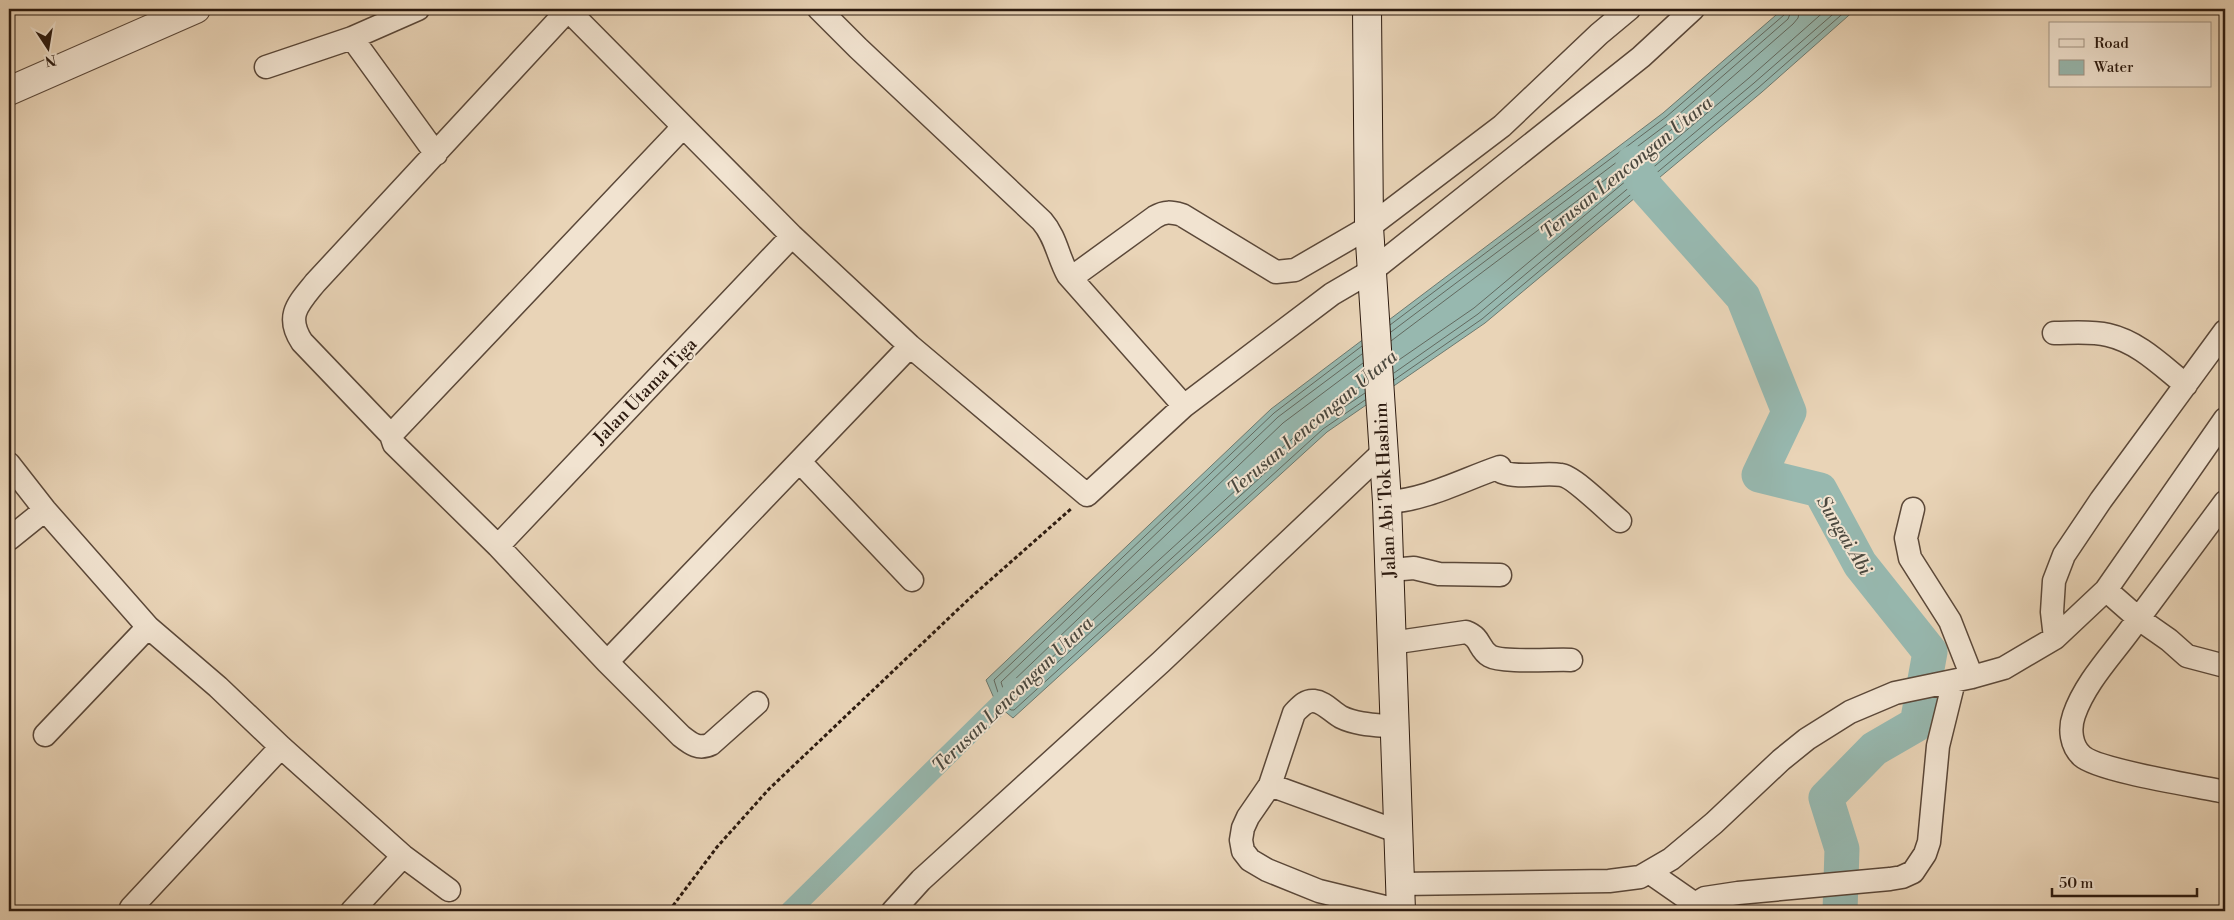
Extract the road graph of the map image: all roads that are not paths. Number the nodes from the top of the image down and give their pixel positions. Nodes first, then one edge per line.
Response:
1 (196, 9) edge
2 (418, 9) edge
3 (819, 9) edge
4 (1366, 9) edge
5 (1629, 9) edge
6 (1693, 9) edge
7 (568, 10) edge
8 (352, 38) junction
9 (266, 67) dead end
10 (9, 91) edge
11 (683, 127) junction
12 (436, 154) junction
13 (1369, 227) junction
14 (792, 236) junction
15 (1071, 278) junction
16 (1373, 282) junction
17 (2225, 331) edge
18 (2054, 334) dead end
19 (910, 346) junction
20 (2186, 385) junction
21 (1184, 406) junction
22 (2225, 419) edge
23 (391, 435) junction
24 (1383, 452) junction
25 (800, 462) junction
26 (9, 464) edge
27 (1386, 502) junction
28 (2224, 506) edge
29 (1913, 509) dead end
30 (45, 510) junction
31 (1620, 521) dead end
32 (9, 539) edge
33 (498, 546) junction
34 (1390, 570) junction
35 (1500, 575) dead end
36 (912, 580) dead end
37 (2106, 590) junction
38 (2139, 619) junction
39 (148, 627) junction
40 (2054, 638) junction
41 (1391, 644) junction
42 (1572, 660) dead end
43 (607, 662) junction
44 (2225, 666) edge
45 (1954, 681) junction
46 (757, 703) dead end
47 (1396, 727) junction
48 (45, 735) dead end
49 (281, 747) junction
50 (1270, 785) junction
51 (2225, 792) edge
52 (1399, 832) junction
53 (403, 856) junction
54 (1649, 872) junction
55 (1400, 884) junction
56 (449, 890) dead end
57 (131, 908) dead end
58 (1694, 908) edge
59 (352, 911) edge
60 (893, 911) edge
61 (1401, 911) edge

1 - 10 main road
2 - 8 street
3 - 15 street
4 - 13 main road, Jalan Abi Tok Hashim
5 - 13 street
6 - 16 street
7 - 11 street
7 - 12 street
8 - 9 street
8 - 12 street
11 - 14 street
11 - 23 street
12 - 23 street
13 - 15 street
13 - 16 main road, Jalan Abi Tok Hashim
14 - 19 street
14 - 33 street, Jalan Utama Tiga
15 - 21 street
16 - 21 street
16 - 24 main road, Jalan Abi Tok Hashim
17 - 20 street
18 - 20 street
19 - 21 street
19 - 25 street
20 - 40 street
22 - 37 street
23 - 33 street
24 - 27 main road, Jalan Abi Tok Hashim
24 - 60 street
25 - 36 street
25 - 43 street
26 - 30 street
27 - 31 street
27 - 34 main road, Jalan Abi Tok Hashim
28 - 38 street
29 - 45 street
30 - 32 street
30 - 39 street
33 - 43 street
34 - 35 street
34 - 41 main road, Jalan Abi Tok Hashim
37 - 38 street
37 - 40 street
38 - 44 street
38 - 51 street
39 - 48 street
39 - 49 street
40 - 45 street
41 - 42 street
41 - 47 main road, Jalan Abi Tok Hashim
43 - 46 street
45 - 54 street
45 - 58 street
47 - 50 street
47 - 52 main road, Jalan Abi Tok Hashim
49 - 53 street
49 - 57 street
50 - 52 street
50 - 61 street
52 - 55 main road, Jalan Abi Tok Hashim
53 - 56 street
53 - 59 street
54 - 55 street
54 - 58 street
55 - 61 main road, Jalan Abi Tok Hashim

